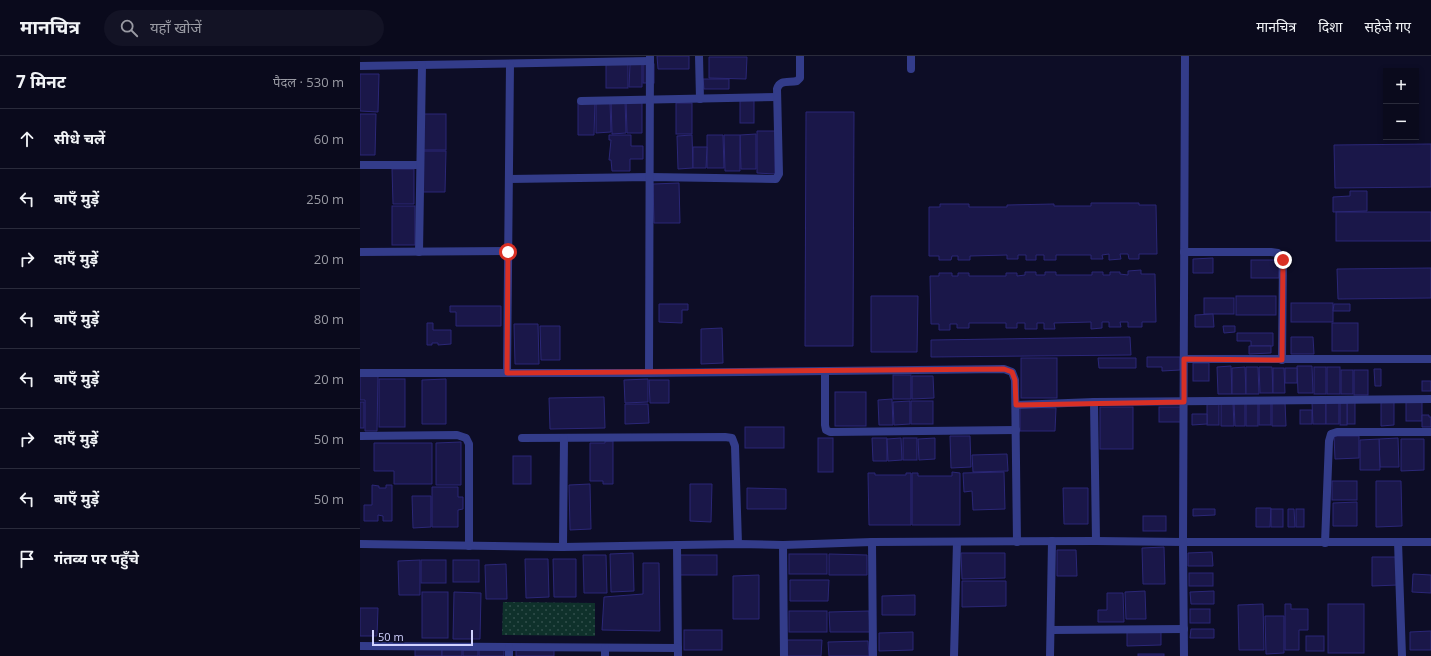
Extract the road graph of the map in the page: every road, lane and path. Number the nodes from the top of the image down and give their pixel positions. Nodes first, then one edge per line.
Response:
1 (700, 56) edge
2 (800, 56) edge
3 (911, 56) edge
4 (1185, 56) edge
5 (650, 59) edge
6 (510, 64) junction
7 (422, 65) junction
8 (360, 66) edge
9 (911, 69) dead end
10 (777, 97) junction
11 (700, 99) junction
12 (650, 100) junction
13 (582, 101) dead end
14 (360, 165) edge
15 (420, 165) junction
16 (650, 178) junction
17 (509, 179) junction
18 (360, 252) edge
19 (419, 252) junction
20 (508, 252) junction
21 (1184, 252) junction
22 (1184, 359) junction
23 (1431, 359) edge
24 (1282, 360) junction
25 (825, 371) junction
26 (360, 373) edge
27 (507, 373) junction
28 (649, 373) junction
29 (1431, 399) edge
30 (1094, 402) junction
31 (1184, 402) junction
32 (1016, 405) junction
33 (1016, 430) junction
34 (1431, 432) edge
35 (360, 436) edge
36 (522, 438) dead end
37 (564, 438) junction
38 (1052, 541) junction
39 (1096, 541) junction
40 (872, 542) junction
41 (957, 542) junction
42 (1017, 542) junction
43 (1183, 542) junction
44 (1398, 542) junction
45 (1431, 542) edge
46 (1325, 543) junction
47 (360, 544) edge
48 (738, 544) junction
49 (677, 545) junction
50 (784, 545) junction
51 (469, 546) junction
52 (562, 547) junction
53 (1184, 629) junction
54 (1051, 630) junction
55 (360, 646) edge
56 (412, 646) junction
57 (509, 647) junction
58 (605, 652) edge
59 (678, 652) edge
60 (412, 656) edge
61 (509, 656) edge
62 (784, 656) edge
63 (873, 656) edge
64 (954, 656) edge
65 (1050, 656) edge
66 (1184, 656) edge
67 (1402, 656) edge

1 - 11 street
2 - 10 street
3 - 9 street
4 - 21 street
5 - 6 street
5 - 12 street
6 - 7 street
6 - 17 street
7 - 8 street
7 - 15 street
10 - 11 street
10 - 16 street
11 - 12 street
12 - 13 street
12 - 16 street
14 - 15 street
15 - 19 street
16 - 17 street
16 - 28 street
17 - 20 street
18 - 19 street
19 - 20 street
20 - 27 street
21 - 22 street
21 - 24 street
22 - 24 street
22 - 31 street
23 - 24 street
25 - 28 street
25 - 32 street
25 - 33 street
26 - 27 street
27 - 28 street
29 - 31 street
30 - 31 street
30 - 32 street
30 - 39 street
31 - 43 street
32 - 33 street
33 - 42 street
34 - 46 street
35 - 51 street
36 - 37 street
37 - 48 street
37 - 52 street
38 - 39 street
38 - 42 street
38 - 54 street
39 - 43 street
40 - 41 street
40 - 50 street
40 - 63 street
41 - 42 street
41 - 64 street
43 - 46 street
43 - 53 street
44 - 45 street
44 - 46 street
44 - 67 street
47 - 51 street
48 - 49 street
48 - 50 street
49 - 52 street
49 - 59 street
50 - 62 street
51 - 52 street
53 - 54 street
53 - 66 street
54 - 65 street
55 - 56 street
56 - 57 street
56 - 60 street
57 - 58 street
57 - 61 street
58 - 59 street

